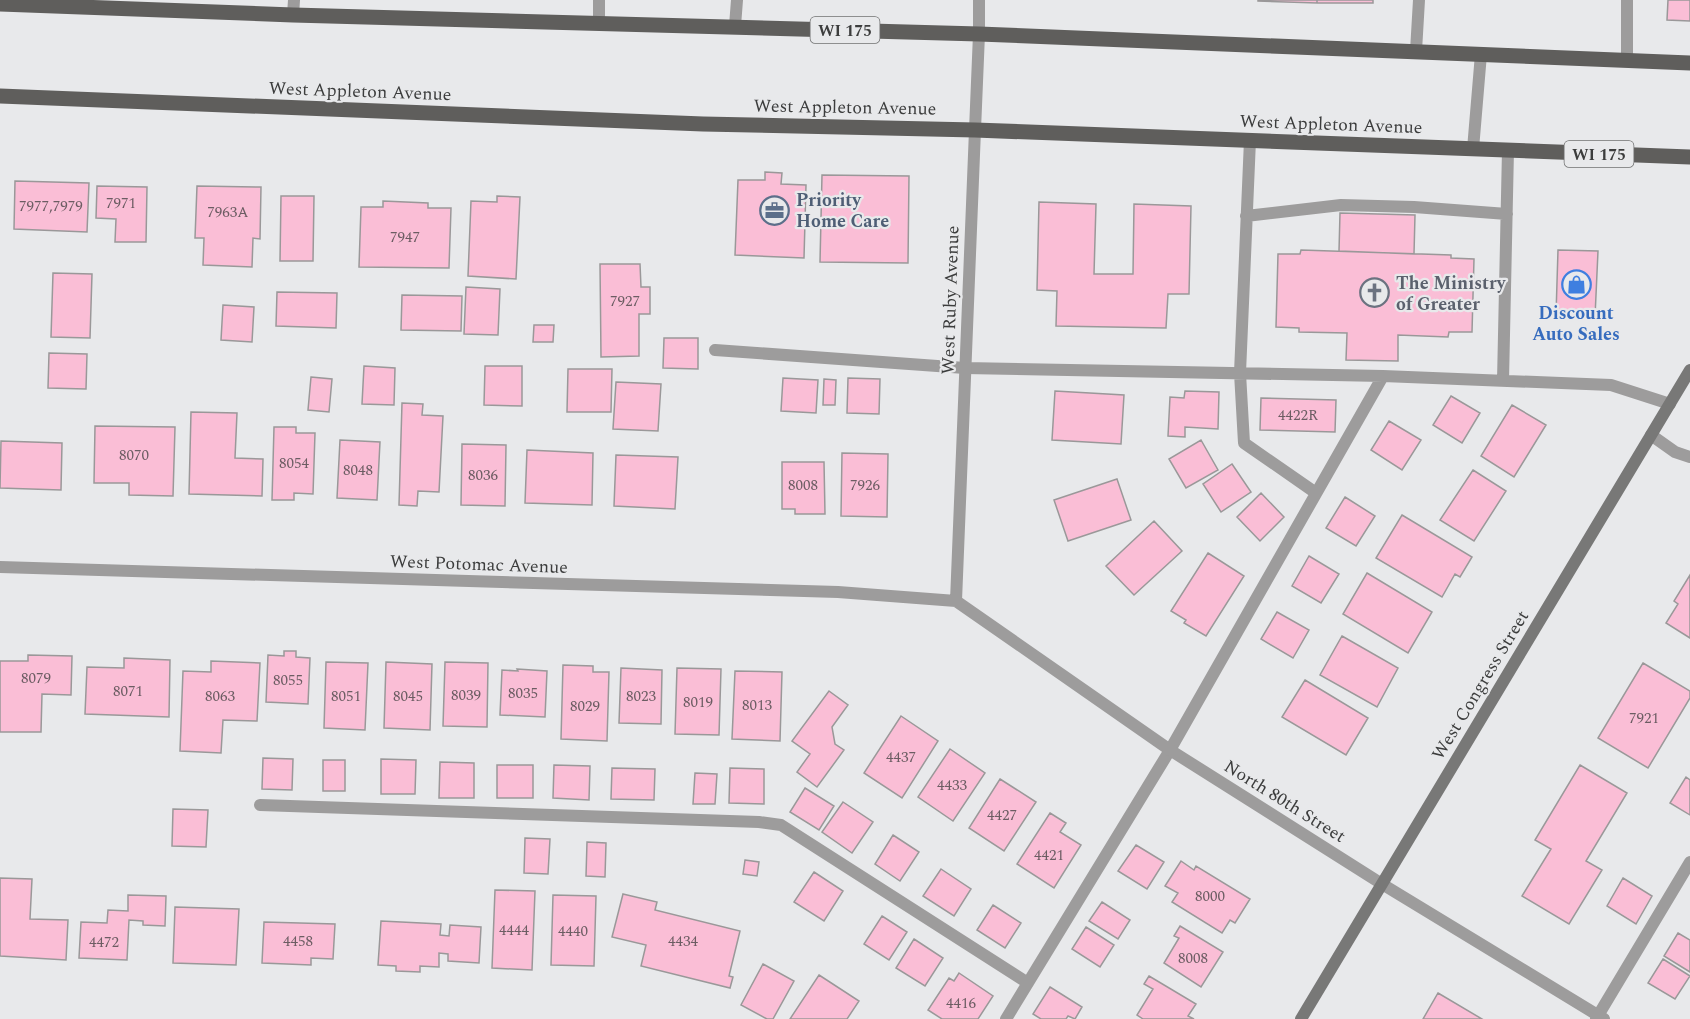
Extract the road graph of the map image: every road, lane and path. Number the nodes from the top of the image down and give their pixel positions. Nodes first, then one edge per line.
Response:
1 (599, 0) edge
2 (736, 0) edge
3 (979, 0) edge
4 (1419, 0) edge
5 (1627, 0) edge
6 (0, 4) edge
7 (293, 7) edge
8 (599, 22) junction
9 (735, 26) junction
10 (979, 34) junction
11 (1416, 51) junction
12 (1481, 54) junction
13 (1627, 60) junction
14 (1690, 63) edge
15 (0, 96) edge
16 (975, 130) junction
17 (1250, 140) junction
18 (1473, 149) junction
19 (1508, 150) junction
20 (1690, 158) edge
21 (1507, 214) junction
22 (1246, 216) junction
23 (716, 350) dead end
24 (965, 368) junction
25 (1690, 370) edge
26 (1240, 373) junction
27 (1383, 376) junction
28 (1503, 381) junction
29 (1670, 404) junction
30 (1651, 435) junction
31 (1690, 457) edge
32 (1316, 493) junction
33 (0, 567) edge
34 (956, 601) junction
35 (1170, 750) junction
36 (260, 805) dead end
37 (1690, 862) edge
38 (1382, 884) junction
39 (1028, 983) junction
40 (1599, 1018) edge
41 (1006, 1019) edge
42 (1300, 1019) edge

1 - 8 street
2 - 9 street
3 - 10 street, West Ruby Avenue
4 - 11 street
5 - 13 street
6 - 7 main road, WI 175
7 - 8 main road, WI 175
8 - 9 main road, WI 175
9 - 10 main road, WI 175
10 - 11 main road, WI 175
10 - 16 street, West Ruby Avenue
11 - 12 main road, WI 175
12 - 13 main road, WI 175
12 - 18 street
13 - 14 main road, WI 175
15 - 16 main road, West Appleton Avenue / WI 175
16 - 17 main road, West Appleton Avenue / WI 175
16 - 24 street, West Ruby Avenue
17 - 18 main road, West Appleton Avenue / WI 175
17 - 22 street
18 - 19 main road, West Appleton Avenue / WI 175
19 - 20 main road, West Appleton Avenue / WI 175
19 - 21 street
21 - 22 street
21 - 28 street
22 - 26 street
23 - 24 street
24 - 26 street
24 - 34 street, West Ruby Avenue
25 - 29 street, West Congress Street
26 - 27 street
26 - 32 street
27 - 28 street
27 - 32 street
28 - 29 street
29 - 30 street, West Congress Street
30 - 31 street
30 - 38 street, West Congress Street
32 - 35 street
33 - 34 street, West Potomac Avenue
34 - 35 street, North 80th Street
35 - 38 street, North 80th Street
35 - 39 street
36 - 39 street
37 - 40 street
38 - 40 street, North 80th Street
38 - 42 street, West Congress Street
39 - 41 street

